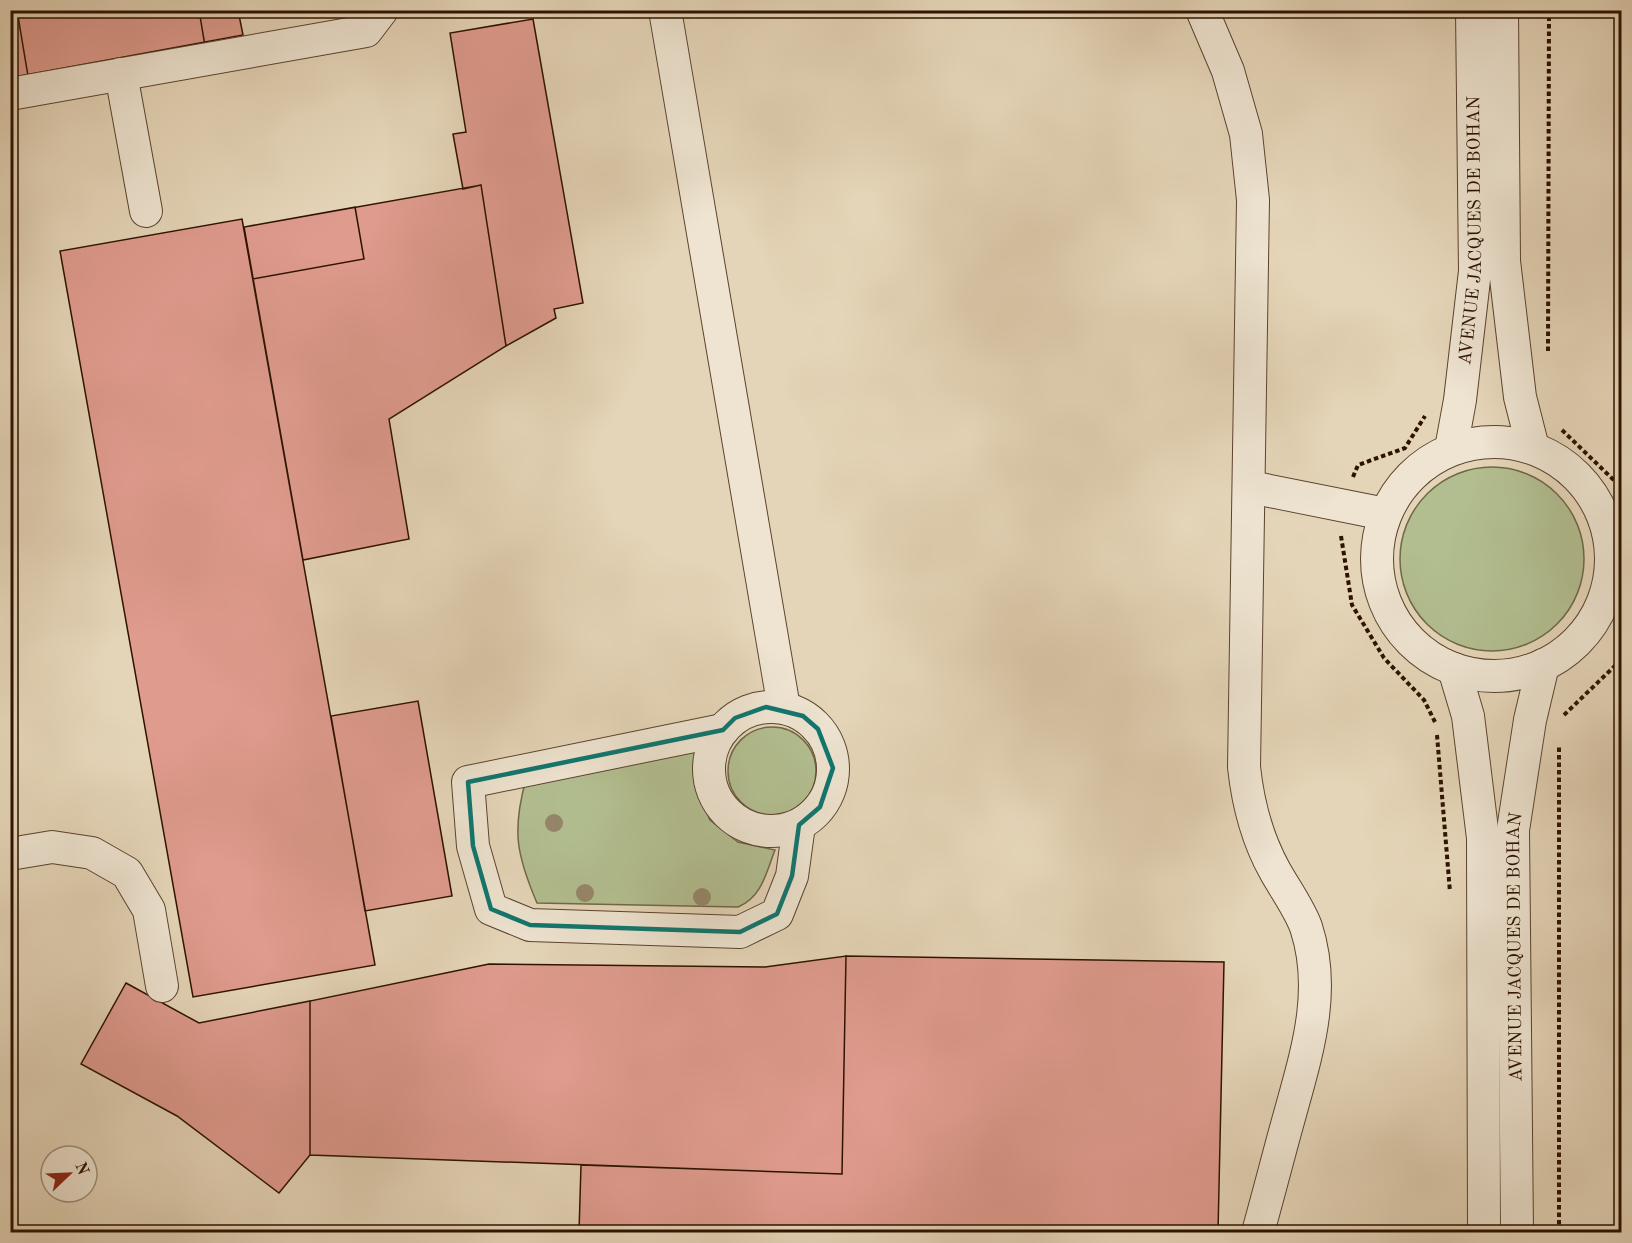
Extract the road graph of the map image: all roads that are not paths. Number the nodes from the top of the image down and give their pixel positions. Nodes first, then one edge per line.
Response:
1 (382, 10) edge
2 (665, 10) edge
3 (1202, 10) edge
4 (1472, 10) edge
5 (1502, 10) edge
6 (121, 74) junction
7 (10, 94) edge
8 (146, 211) dead end
9 (1533, 448) junction
10 (1451, 449) junction
11 (1250, 487) junction
12 (1385, 514) junction
13 (1615, 534) edge
14 (1609, 610) edge
15 (1543, 665) junction
16 (1454, 669) junction
17 (784, 708) junction
18 (723, 730) junction
19 (799, 825) junction
20 (10, 854) edge
21 (162, 986) dead end
22 (1258, 1233) edge
23 (1484, 1233) edge
24 (1517, 1233) edge

1 - 6 street
2 - 17 street
3 - 11 street
4 - 10 street, AVENUE JACQUES DE BOHAN
5 - 9 street, AVENUE JACQUES DE BOHAN
6 - 7 street
6 - 8 street
9 - 10 street
9 - 13 street
10 - 12 street
11 - 12 street
11 - 22 street
12 - 16 street
13 - 14 street
14 - 15 street
15 - 16 street
15 - 24 street, AVENUE JACQUES DE BOHAN
16 - 23 street, AVENUE JACQUES DE BOHAN
17 - 18 street
17 - 19 street
18 - 19 street
18 - 19 street
20 - 21 street

